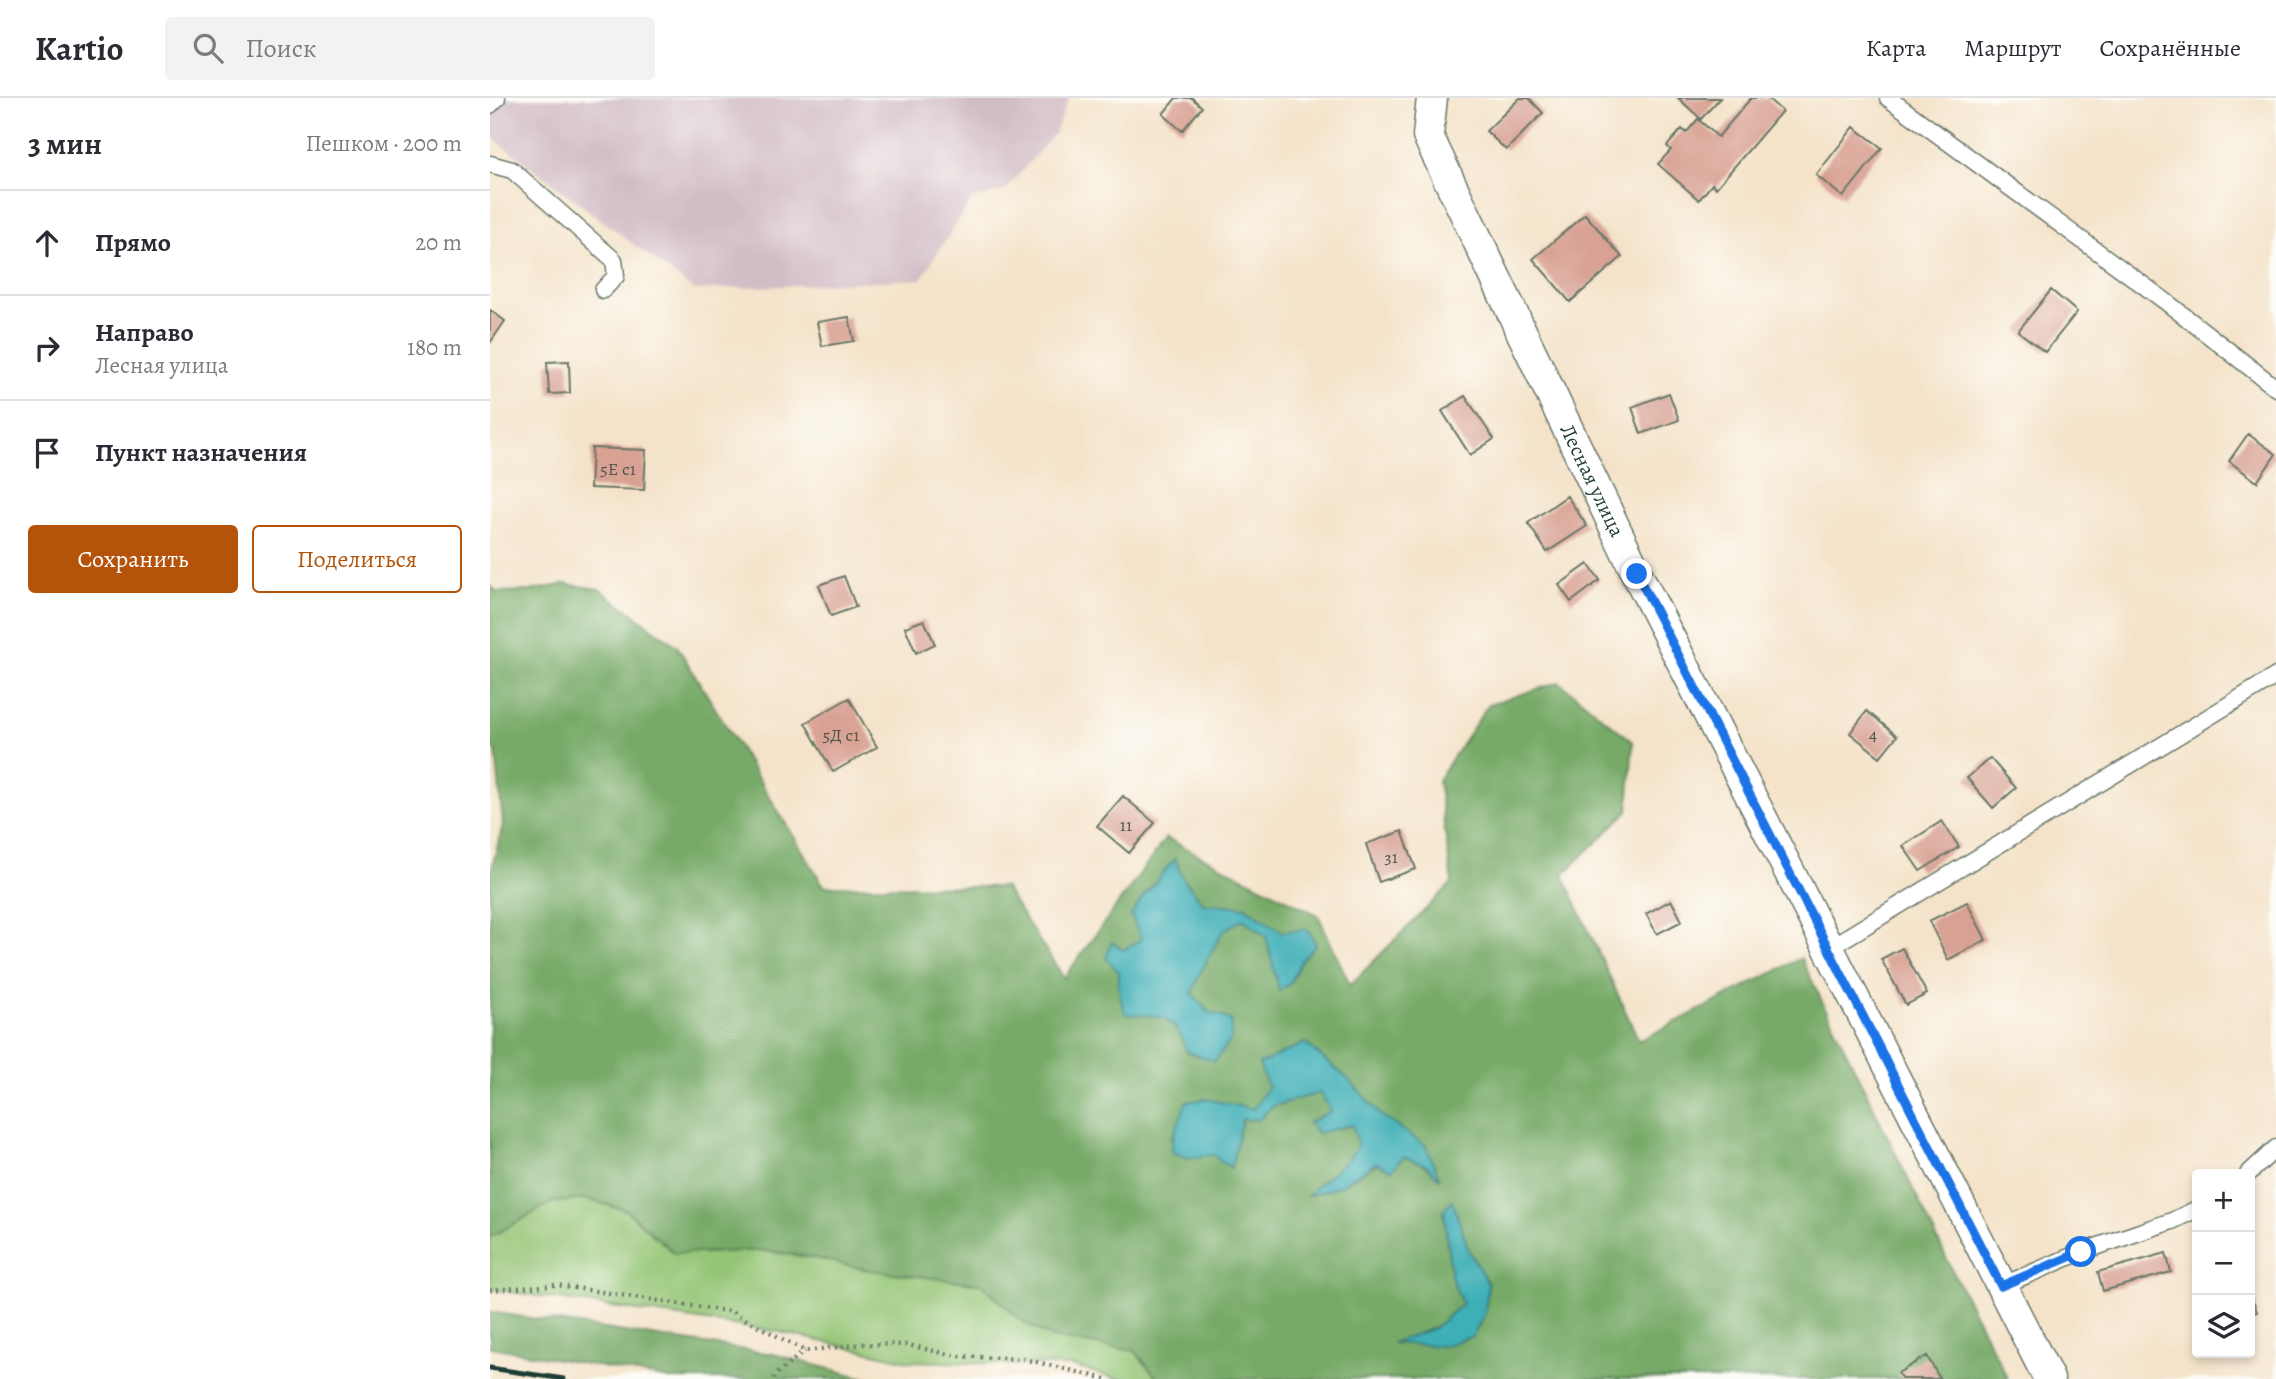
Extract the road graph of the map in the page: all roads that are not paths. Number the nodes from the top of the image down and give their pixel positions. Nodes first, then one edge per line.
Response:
1 (497, 98) edge
2 (1432, 98) edge
3 (1888, 98) edge
4 (490, 105) edge
5 (490, 164) edge
6 (603, 290) dead end
7 (2276, 388) edge
8 (2276, 676) edge
9 (1829, 948) junction
10 (2276, 1148) edge
11 (2253, 1169) edge
12 (2192, 1211) edge
13 (2001, 1286) junction
14 (2049, 1379) edge

1 - 4 lane
2 - 9 street, Лесная улица
3 - 7 lane
5 - 6 lane
8 - 9 lane
9 - 13 street, Лесная улица
10 - 11 lane
12 - 13 lane
13 - 14 street, Лесная улица

